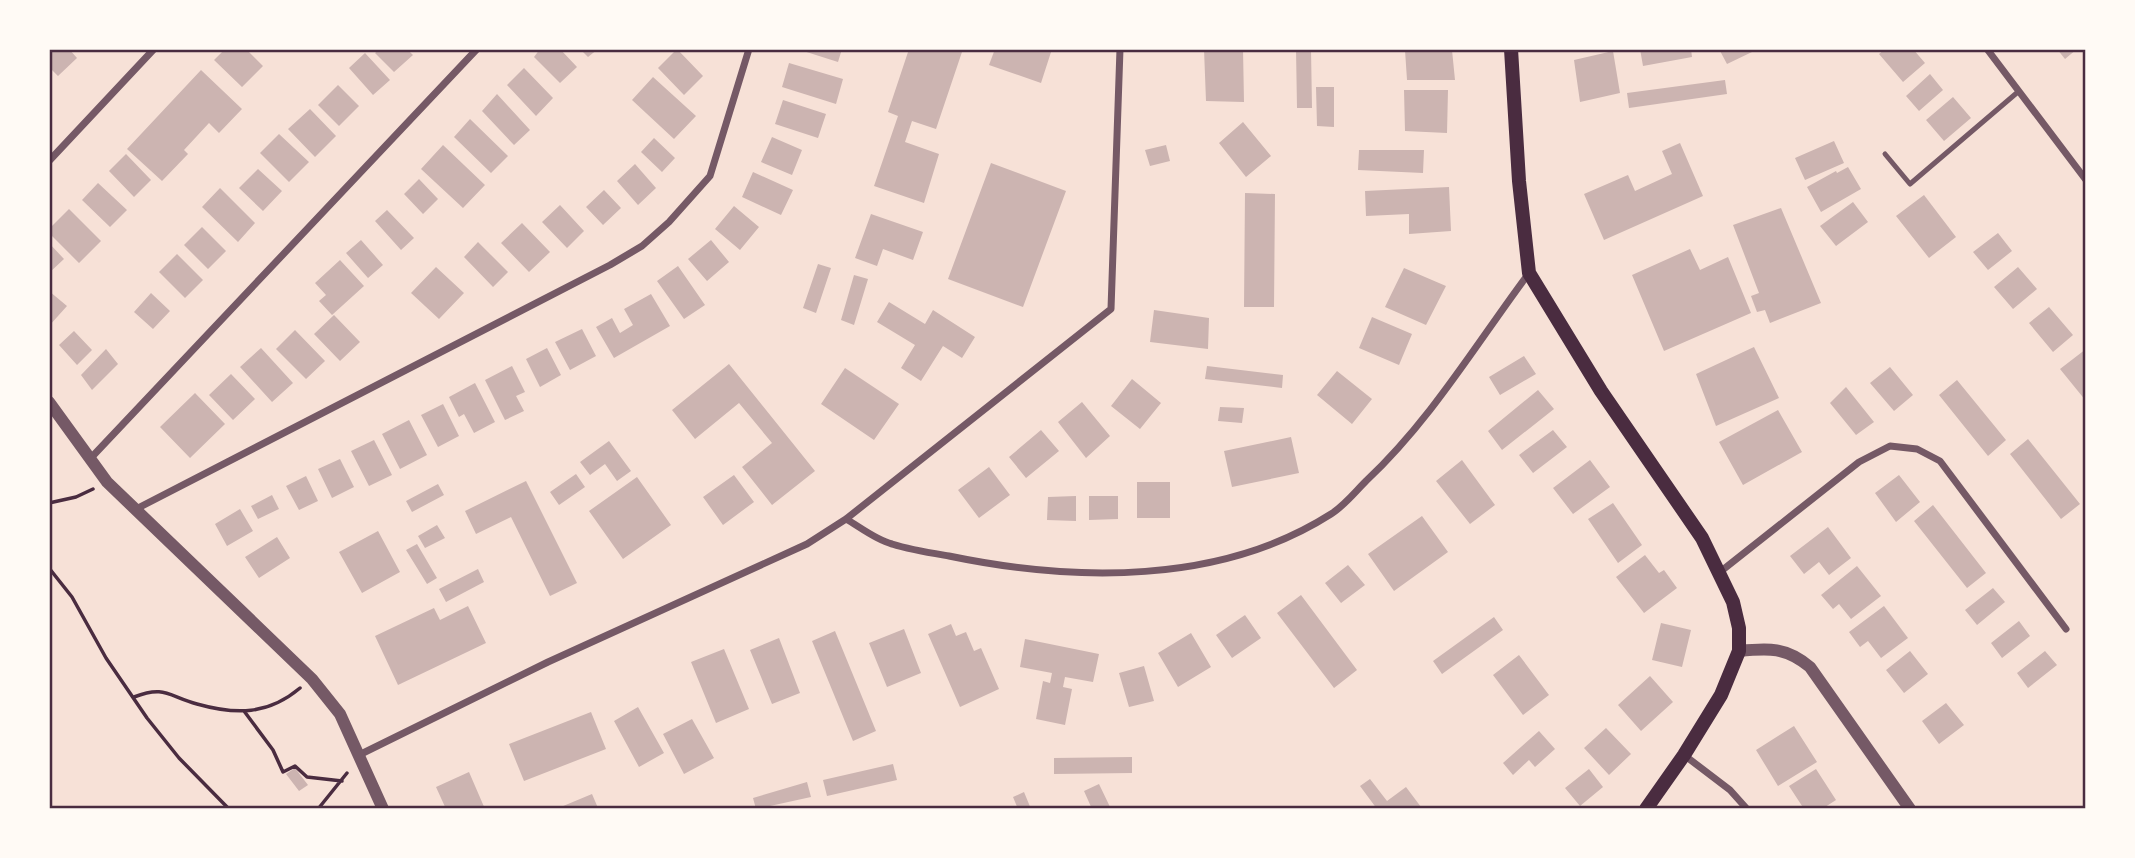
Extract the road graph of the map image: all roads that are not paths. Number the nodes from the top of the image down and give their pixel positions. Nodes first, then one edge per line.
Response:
1 (155, 49) edge
2 (477, 49) edge
3 (749, 49) edge
4 (1119, 49) edge
5 (1511, 49) edge
6 (1987, 49) edge
7 (2019, 91) junction
8 (1885, 155) dead end
9 (49, 161) edge
10 (2086, 180) edge
11 (1530, 272) junction
12 (49, 402) edge
13 (89, 460) junction
14 (136, 509) junction
15 (846, 519) junction
16 (1720, 572) junction
17 (2066, 629) dead end
18 (1739, 651) junction
19 (359, 755) junction
20 (1684, 755) junction
21 (383, 809) edge
22 (1646, 809) edge
23 (1747, 809) edge
24 (1910, 809) edge

1 - 9 street
2 - 13 street
3 - 14 street
4 - 15 street
5 - 11 main road
6 - 7 street
7 - 8 lane
7 - 10 street
11 - 15 street
11 - 16 main road
12 - 13 street
13 - 14 street
14 - 19 street
15 - 19 street
16 - 17 street
16 - 18 main road
18 - 20 main road
18 - 24 street
19 - 21 street
20 - 22 main road
20 - 23 street

